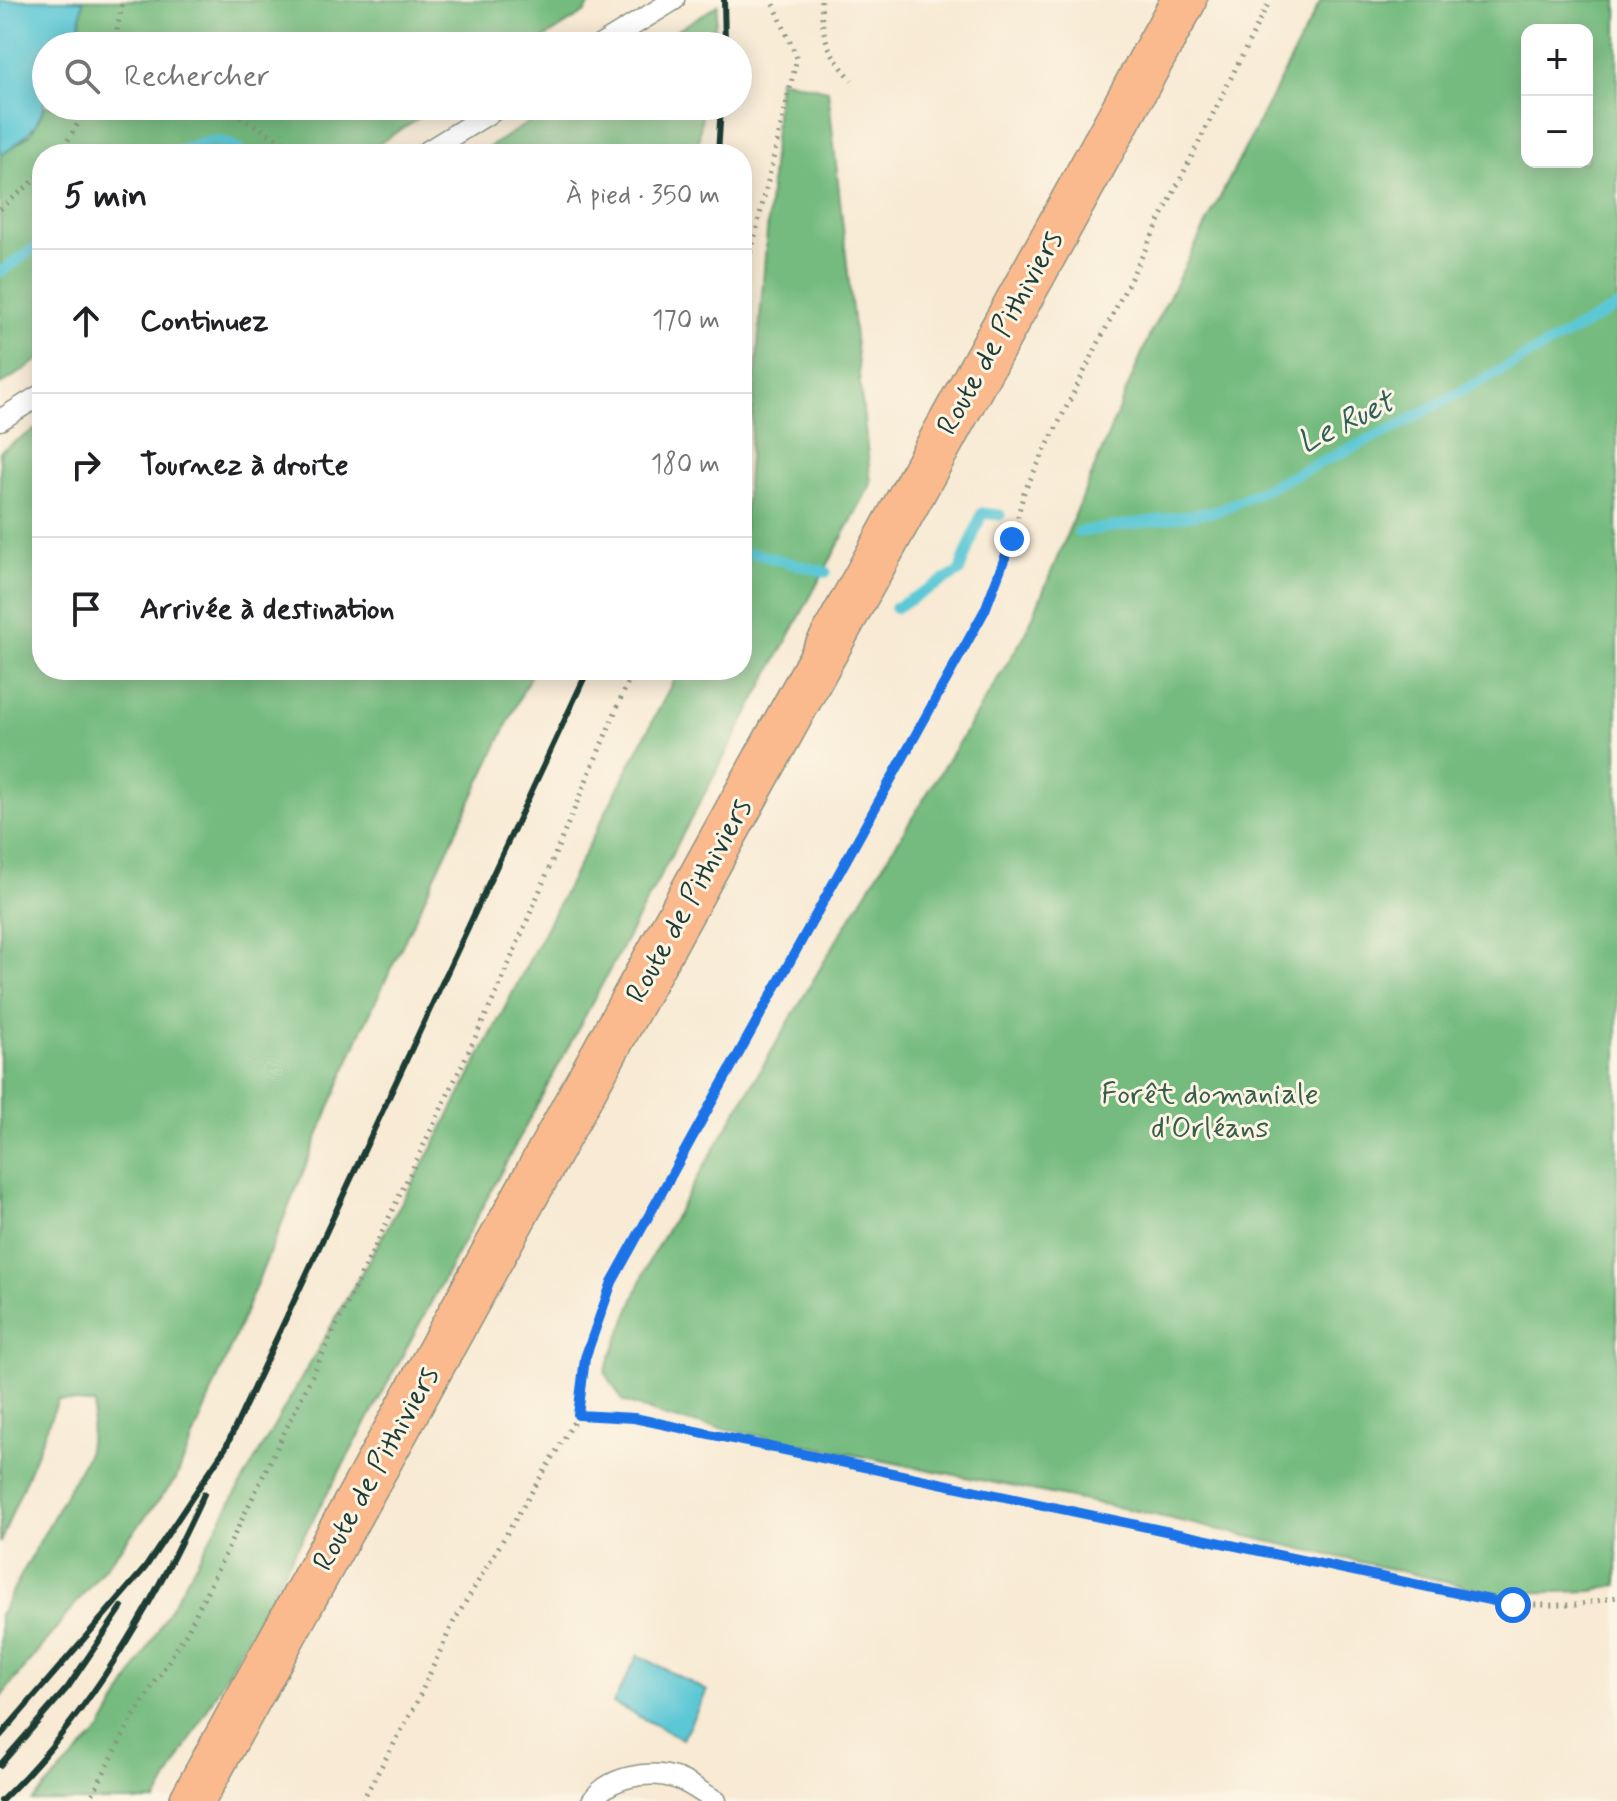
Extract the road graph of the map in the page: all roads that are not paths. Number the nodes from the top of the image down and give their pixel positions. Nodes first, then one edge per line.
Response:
1 (674, 0) edge
2 (1184, 0) edge
3 (622, 32) edge
4 (478, 120) edge
5 (439, 144) edge
6 (32, 400) edge
7 (0, 420) edge
8 (192, 1801) edge
9 (592, 1801) edge
10 (716, 1801) edge

1 - 3 lane
2 - 8 main road, Route de Pithiviers
4 - 5 lane
6 - 7 lane
9 - 10 lane

